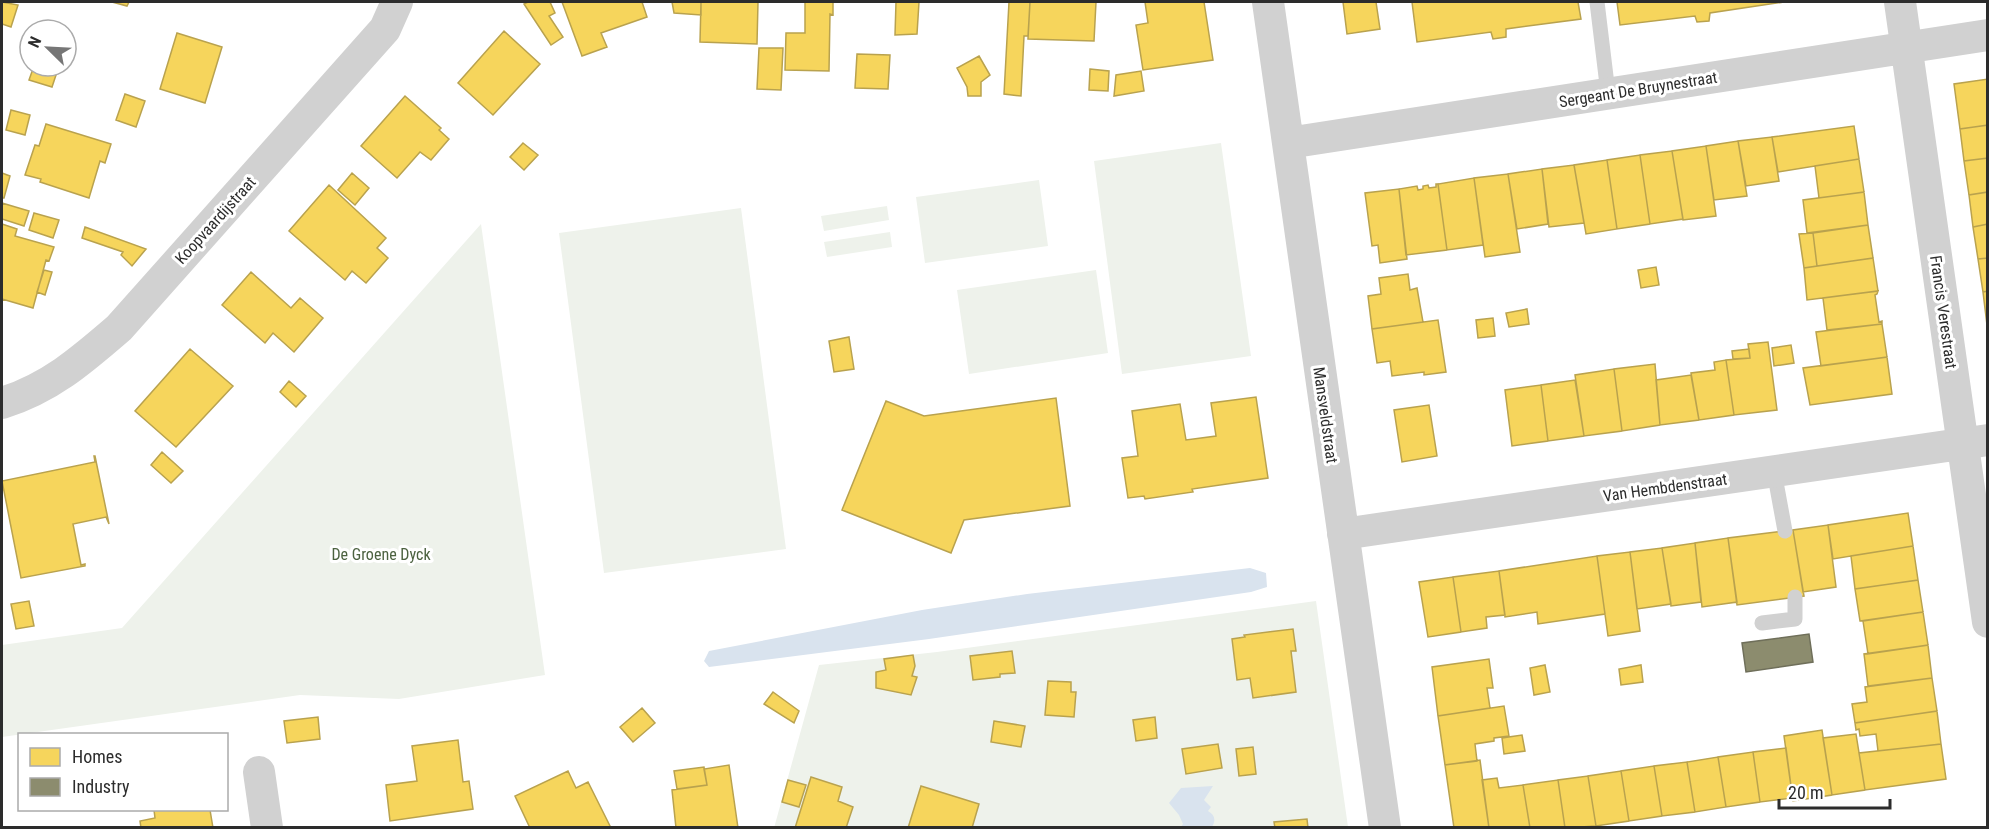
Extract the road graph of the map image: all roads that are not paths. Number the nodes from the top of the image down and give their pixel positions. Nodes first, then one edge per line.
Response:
1 (397, 2) edge
2 (1268, 2) edge
3 (1597, 2) edge
4 (1900, 2) edge
5 (1988, 35) edge
6 (1906, 47) junction
7 (1608, 93) junction
8 (1288, 143) junction
9 (2, 403) edge
10 (1975, 442) edge
11 (1774, 471) junction
12 (1785, 531) dead end
13 (1343, 534) junction
14 (1795, 597) dead end
15 (1988, 622) edge
16 (1762, 623) dead end
17 (259, 771) dead end
18 (267, 828) edge
19 (1385, 828) edge

1 - 9 street, Koopvaardijstraat
2 - 8 street, Mansveldstraat
3 - 7 lane
4 - 6 street, Francis Verestraat
5 - 6 street, Sergeant De Bruynestraat
6 - 7 street, Sergeant De Bruynestraat
6 - 10 street, Francis Verestraat
7 - 8 street, Sergeant De Bruynestraat
8 - 13 street, Mansveldstraat
10 - 11 street, Van Hembdenstraat
10 - 15 street, Francis Verestraat
11 - 12 lane
11 - 13 street, Van Hembdenstraat
13 - 19 street, Mansveldstraat
14 - 16 lane
17 - 18 street

